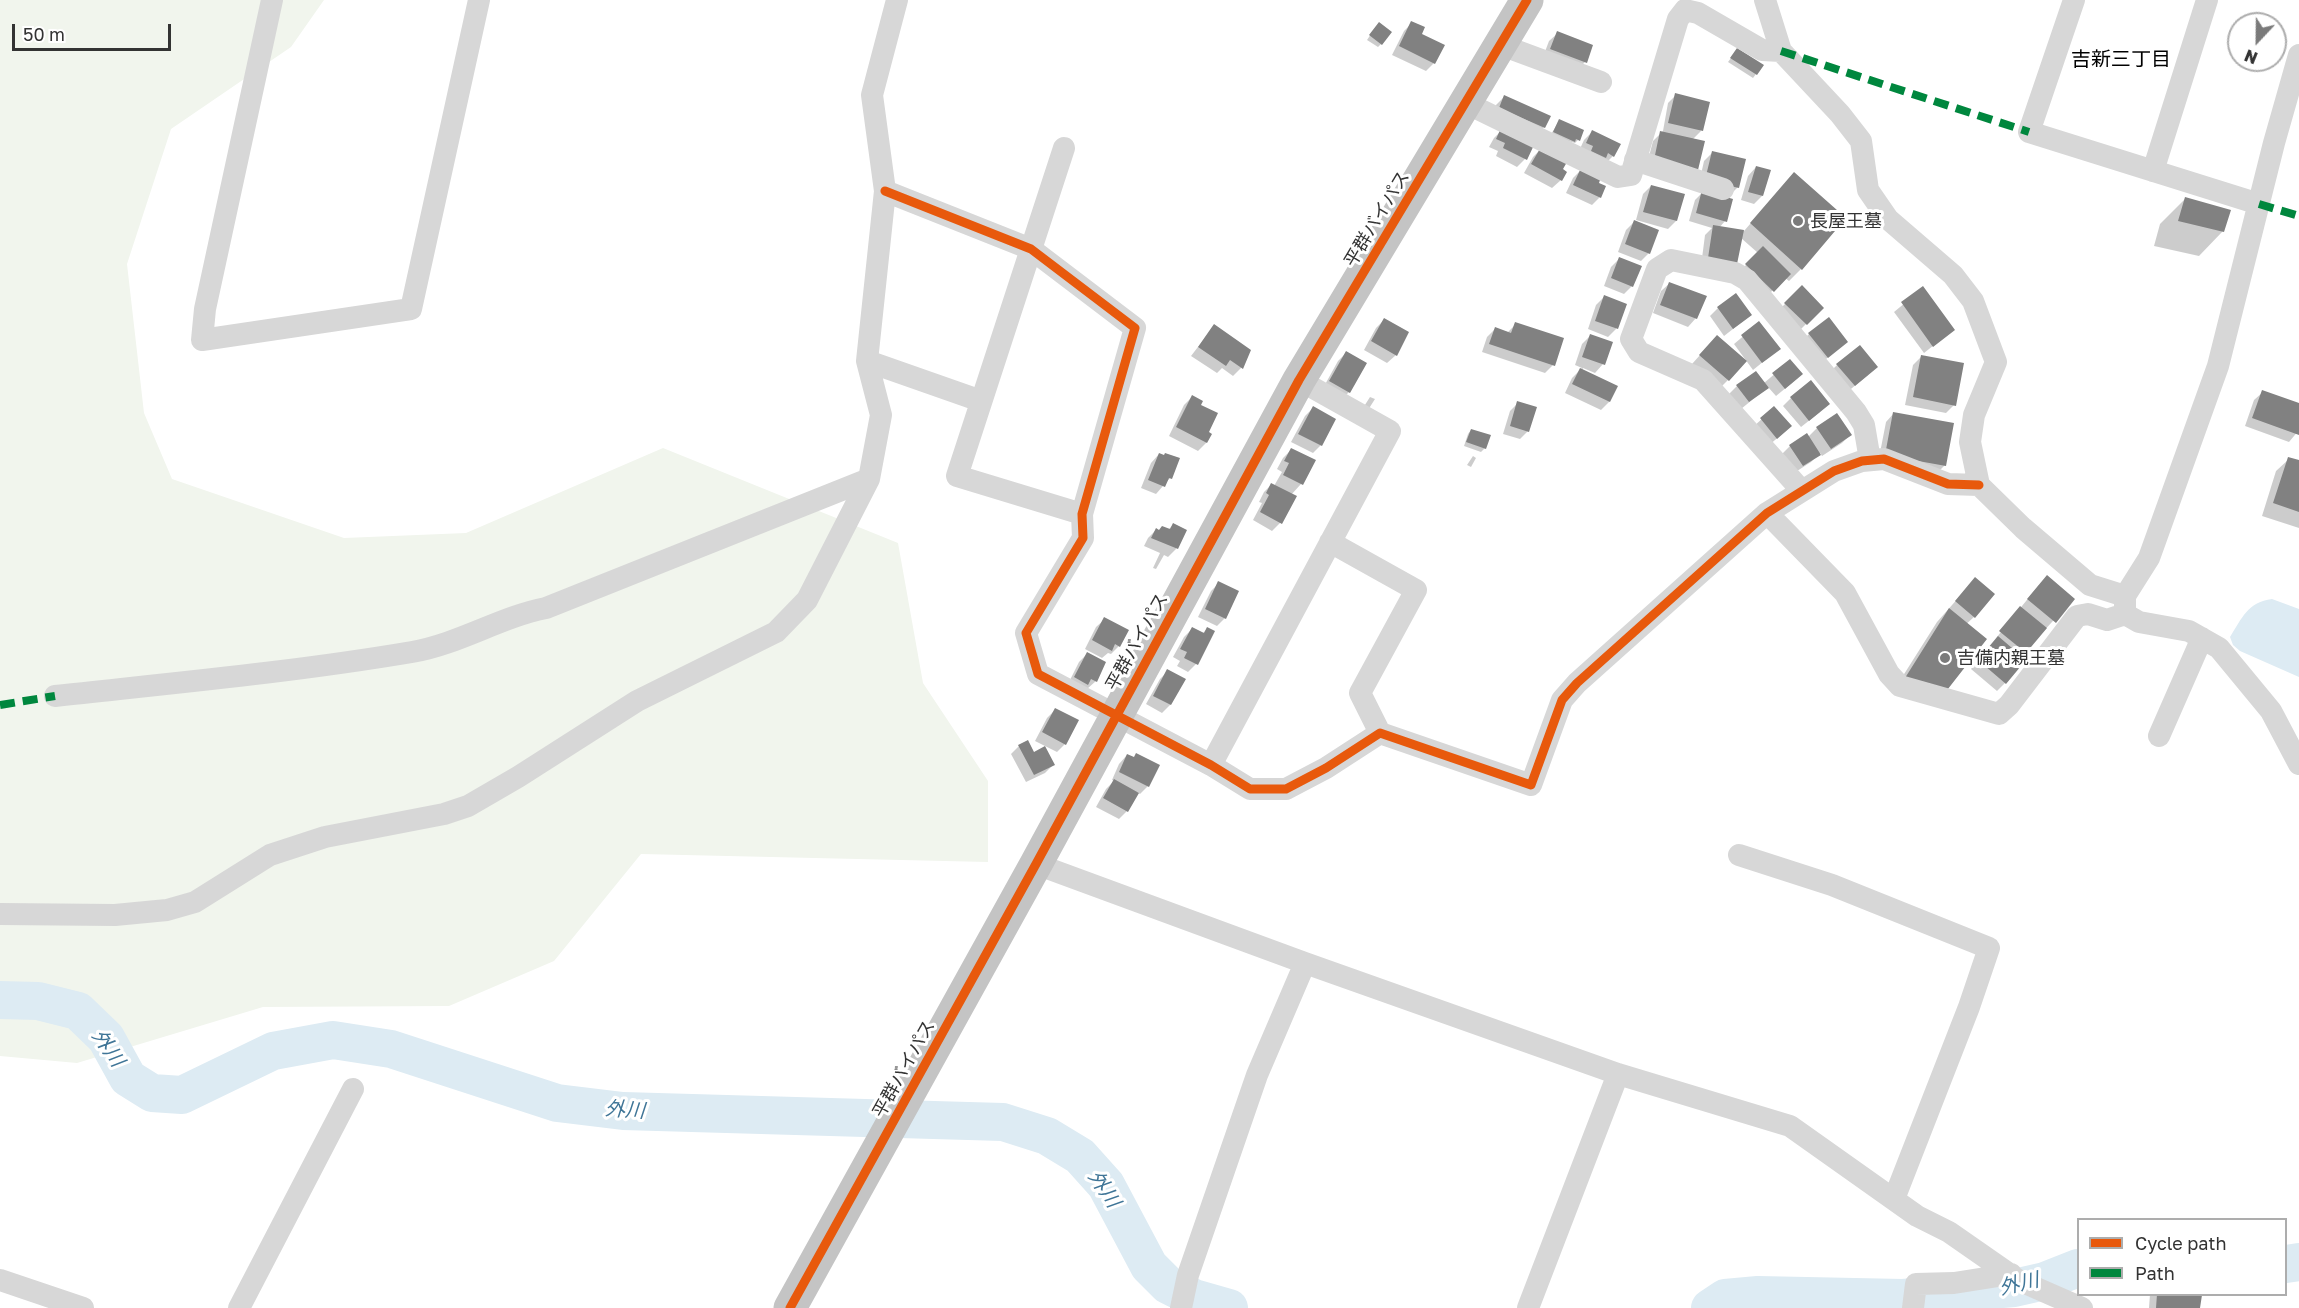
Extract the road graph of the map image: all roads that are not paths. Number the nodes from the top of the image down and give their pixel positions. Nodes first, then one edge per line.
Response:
1 (272, 0) edge
2 (479, 0) edge
3 (897, 0) edge
4 (1527, 0) edge
5 (1765, 0) edge
6 (2074, 0) edge
7 (2207, 0) edge
8 (1501, 45) junction
9 (1781, 51) junction
10 (2299, 55) edge
11 (1601, 82) dead end
12 (1466, 103) junction
13 (1064, 148) dead end
14 (1635, 160) junction
15 (2153, 171) junction
16 (1723, 189) dead end
17 (885, 191) junction
18 (2259, 204) junction
19 (1031, 249) junction
20 (867, 361) junction
21 (1299, 380) junction
22 (981, 401) junction
23 (1870, 460) junction
24 (868, 479) junction
25 (1979, 485) junction
26 (1802, 491) junction
27 (1767, 513) junction
28 (1082, 514) junction
29 (1330, 542) junction
30 (2125, 605) junction
31 (2202, 638) junction
32 (56, 696) dead end
33 (1117, 714) junction
34 (1380, 733) junction
35 (2159, 736) dead end
36 (2299, 764) edge
37 (1211, 765) junction
38 (1738, 855) dead end
39 (1036, 864) junction
40 (0, 914) edge
41 (1305, 963) junction
42 (1618, 1074) junction
43 (353, 1089) dead end
44 (1894, 1199) junction
45 (2014, 1277) junction
46 (0, 1280) edge
47 (1913, 1307) edge
48 (83, 1308) edge
49 (239, 1308) edge
50 (790, 1308) edge
51 (1181, 1308) edge
52 (1528, 1308) edge
53 (2082, 1308) edge

1 - 2 street
3 - 17 street
4 - 8 highway, 平群バイパス
5 - 9 street
6 - 15 street
7 - 15 street
8 - 11 street
8 - 12 highway, 平群バイパス
9 - 14 street
9 - 25 street
10 - 18 street
12 - 14 street
12 - 21 highway, 平群バイパス
13 - 19 street
14 - 16 street
15 - 18 street
17 - 19 street
17 - 20 street
18 - 30 street
19 - 22 street
19 - 28 street
20 - 22 street
20 - 24 street
21 - 29 street
21 - 33 highway, 平群バイパス
22 - 28 street
23 - 25 street
23 - 26 street
23 - 26 street
24 - 32 street
24 - 40 street
25 - 30 street
26 - 27 street
27 - 30 street
27 - 34 street
28 - 33 street
29 - 34 street
29 - 37 street
30 - 31 street
31 - 35 street
31 - 36 street
33 - 37 street
33 - 39 highway, 平群バイパス
34 - 37 street
38 - 44 street
39 - 41 street
39 - 50 highway, 平群バイパス
41 - 42 street
41 - 51 street
42 - 44 street
42 - 52 street
43 - 49 street
44 - 45 street
45 - 47 street
45 - 53 street
46 - 48 street

